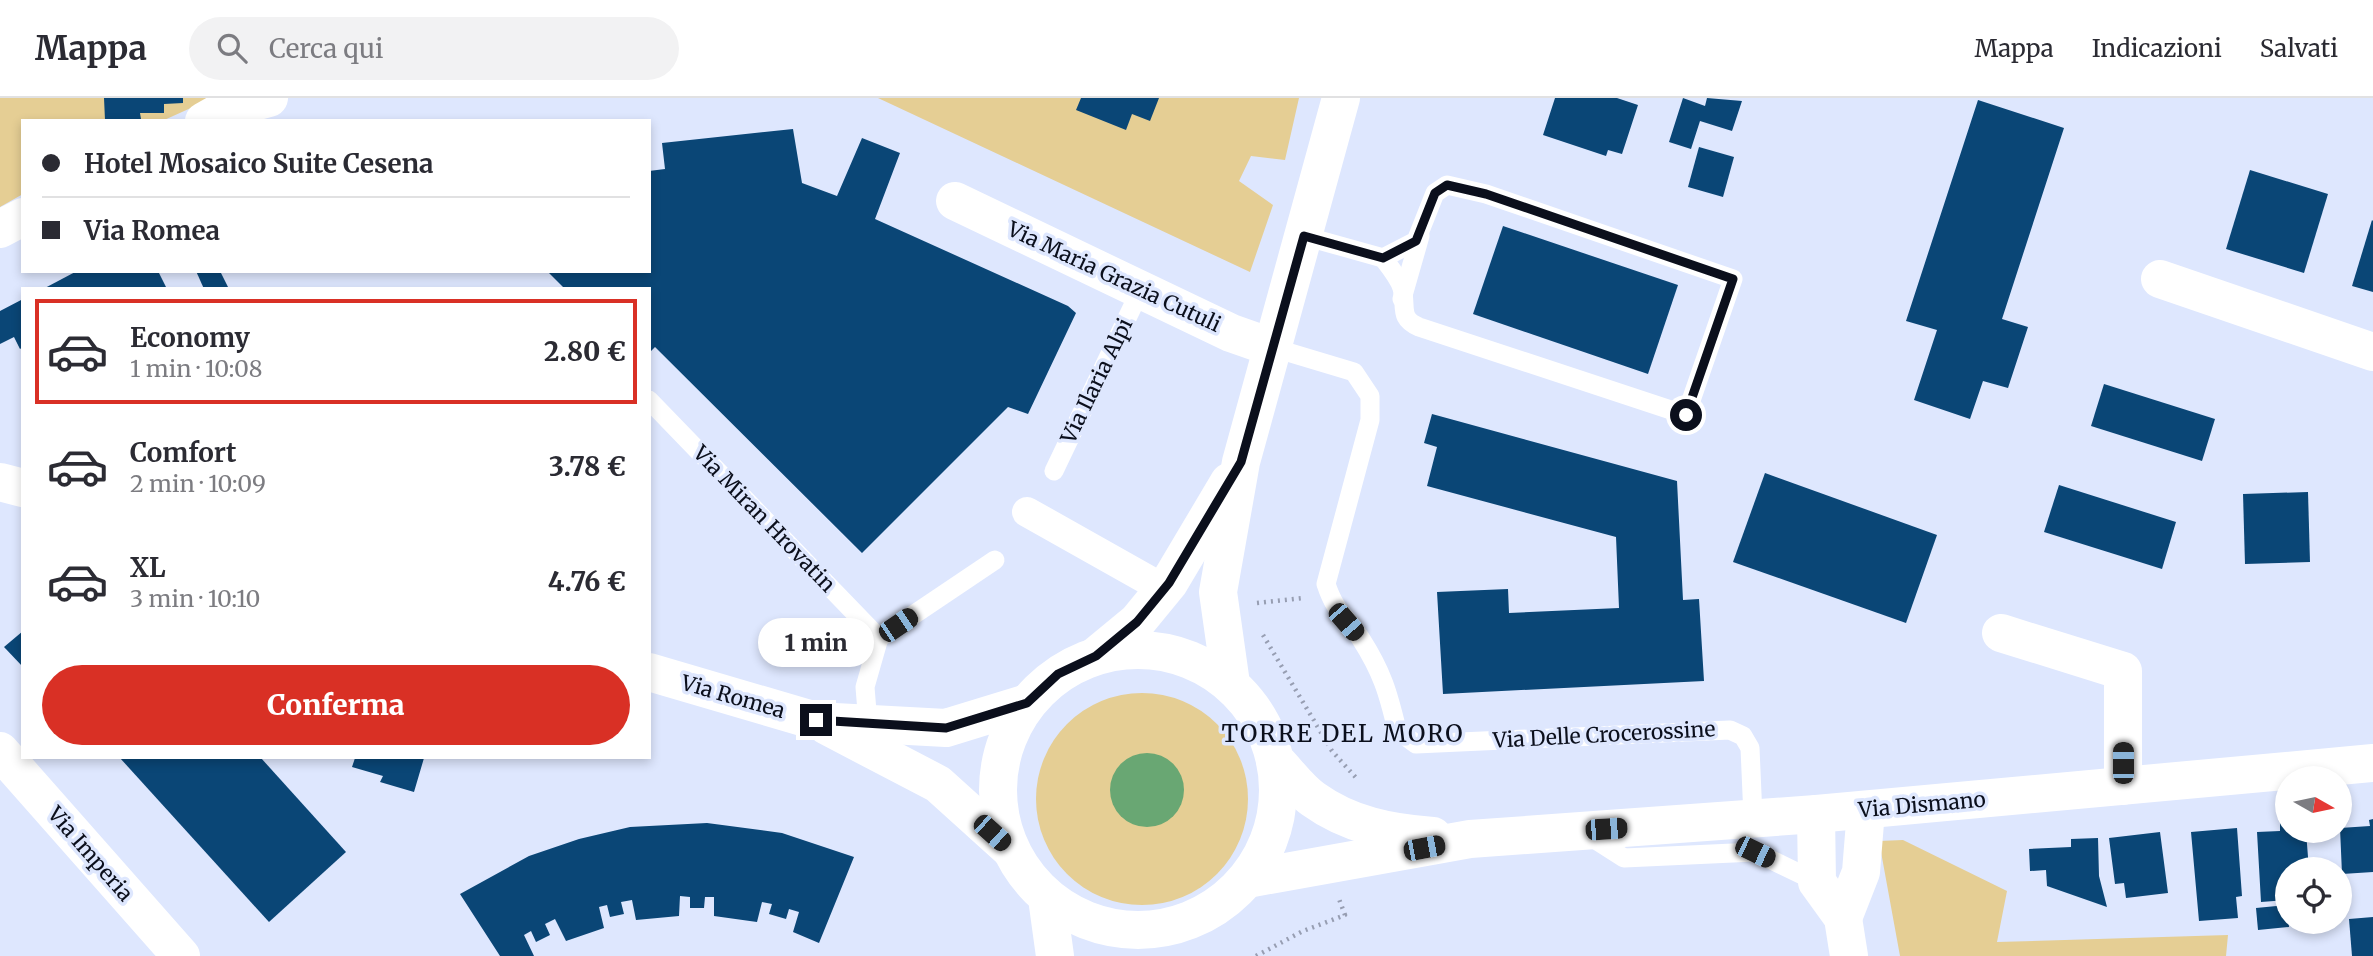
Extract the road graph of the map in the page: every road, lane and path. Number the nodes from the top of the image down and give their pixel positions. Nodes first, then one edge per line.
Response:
1 (269, 98) edge
2 (1341, 98) edge
3 (208, 119) edge
4 (955, 201) dead end
5 (21, 218) edge
6 (0, 229) edge
7 (1304, 236) junction
8 (1420, 236) junction
9 (1383, 258) junction
10 (2160, 279) dead end
11 (1140, 291) junction
12 (1402, 300) junction
13 (1274, 348) junction
14 (2373, 352) edge
15 (651, 402) edge
16 (1241, 462) junction
17 (1054, 471) dead end
18 (0, 482) edge
19 (21, 487) edge
20 (1027, 512) dead end
21 (995, 560) dead end
22 (1155, 584) dead end
23 (1330, 595) junction
24 (1247, 604) dead end
25 (1258, 628) dead end
26 (2001, 633) dead end
27 (879, 638) junction
28 (1096, 656) junction
29 (651, 673) edge
30 (1231, 684) junction
31 (1027, 703) junction
32 (816, 720) junction
33 (868, 723) junction
34 (0, 751) edge
35 (1275, 760) junction
36 (2373, 763) edge
37 (1363, 786) dead end
38 (2123, 786) junction
39 (1866, 810) junction
40 (1816, 814) junction
41 (1753, 817) junction
42 (1581, 831) junction
43 (1470, 839) junction
44 (1010, 849) junction
45 (1247, 879) junction
46 (1817, 882) junction
47 (1047, 898) junction
48 (1345, 915) dead end
49 (1843, 918) junction
50 (1146, 943) edge
51 (181, 956) edge
52 (1055, 956) edge
53 (1256, 956) edge
54 (1849, 956) edge

1 - 3 main road
2 - 7 main road
4 - 11 main road, Via Maria Grazia Cutuli
5 - 6 main road
7 - 9 lane
7 - 13 main road
8 - 9 lane
8 - 12 lane
8 - 12 lane
9 - 12 lane
10 - 14 main road
11 - 13 main road, Via Maria Grazia Cutuli
11 - 17 lane, Via Ilaria Alpi
13 - 16 main road
13 - 23 lane
15 - 27 lane, Via Miran Hrovatin
16 - 28 main road
16 - 30 main road
18 - 19 main road
20 - 22 street
21 - 27 lane
23 - 24 path
23 - 41 lane, Via Delle Crocerossine
25 - 37 path
26 - 38 main road
27 - 33 lane
28 - 30 main road
28 - 31 main road
29 - 32 main road, Via Romea
30 - 35 main road
31 - 33 main road, Via Romea
31 - 44 main road
32 - 33 main road, Via Romea
32 - 44 main road, Via Romea
34 - 51 main road, Via Imperia
35 - 43 main road, Via Dismano
35 - 45 main road
36 - 38 main road, Via Dismano
38 - 39 main road, Via Dismano
39 - 40 main road, Via Dismano
39 - 49 main road
40 - 41 main road, Via Dismano
40 - 46 main road
41 - 42 main road, Via Dismano
42 - 43 main road, Via Dismano
42 - 46 lane
43 - 45 main road, Via Dismano
44 - 47 main road
45 - 50 main road
46 - 49 main road
47 - 50 main road
47 - 52 main road
48 - 53 path
49 - 54 main road

